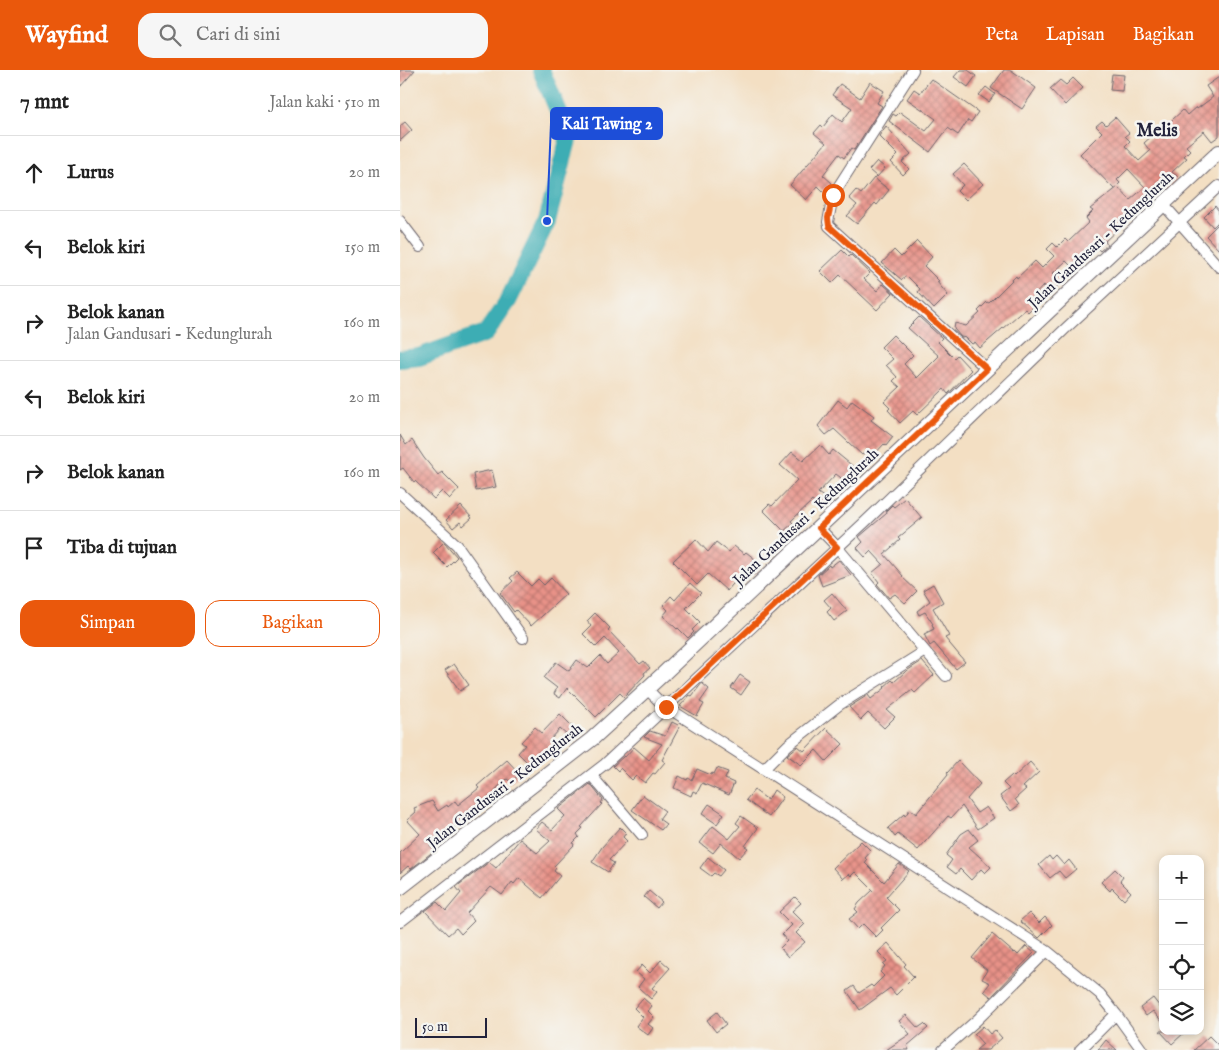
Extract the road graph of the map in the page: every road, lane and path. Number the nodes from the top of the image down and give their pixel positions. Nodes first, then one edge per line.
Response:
1 (913, 70) edge
2 (1219, 152) edge
3 (1219, 186) edge
4 (1173, 215) junction
5 (400, 221) edge
6 (420, 247) dead end
7 (1219, 266) edge
8 (987, 369) junction
9 (400, 493) edge
10 (822, 531) junction
11 (836, 546) junction
12 (523, 638) dead end
13 (924, 651) junction
14 (946, 676) dead end
15 (657, 699) junction
16 (764, 769) junction
17 (590, 775) junction
18 (642, 835) dead end
19 (400, 888) edge
20 (400, 922) edge
21 (1047, 951) junction
22 (1116, 1014) junction
23 (943, 1050) edge
24 (1080, 1050) edge
25 (1142, 1050) edge

1 - 8 street
2 - 4 street, Jalan Gandusari - Kedunglurah
3 - 4 street
4 - 7 street
4 - 8 street, Jalan Gandusari - Kedunglurah
4 - 11 street
5 - 6 street
8 - 10 street, Jalan Gandusari - Kedunglurah
9 - 12 street
10 - 11 street
10 - 15 street, Jalan Gandusari - Kedunglurah
11 - 13 street
11 - 15 street
13 - 14 street
13 - 16 street
15 - 16 street
15 - 17 street
15 - 19 street, Jalan Gandusari - Kedunglurah
16 - 21 street
17 - 18 street
17 - 20 street
21 - 22 street
21 - 23 street
22 - 24 street
22 - 25 street

